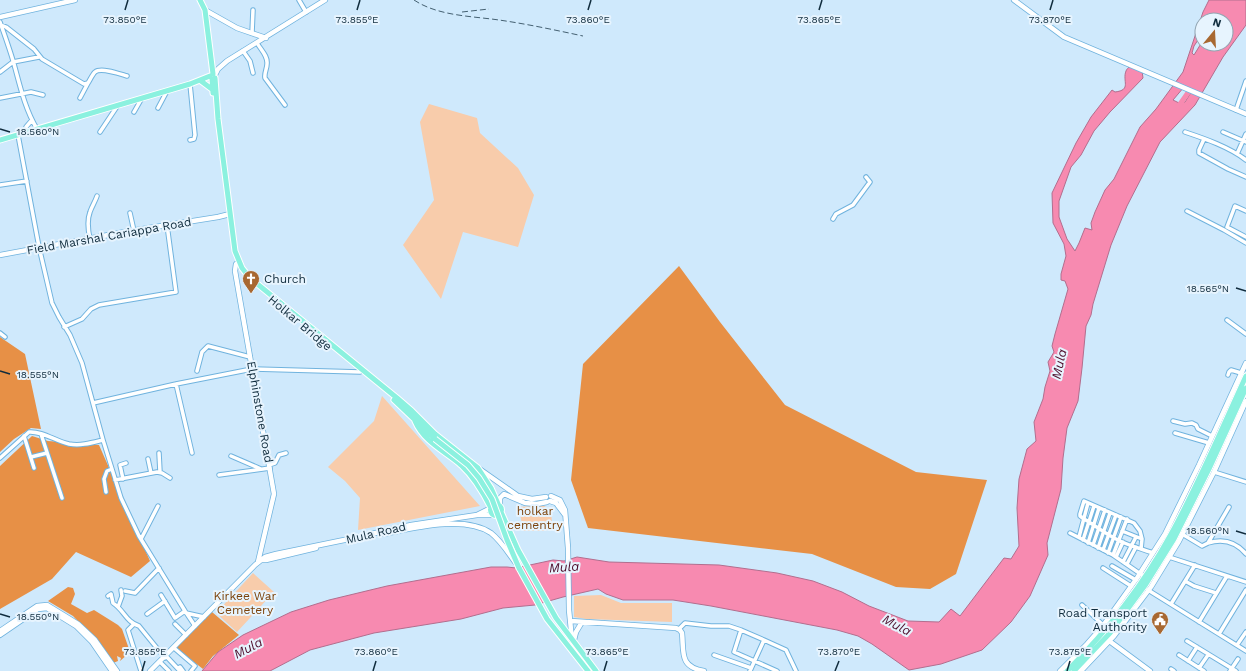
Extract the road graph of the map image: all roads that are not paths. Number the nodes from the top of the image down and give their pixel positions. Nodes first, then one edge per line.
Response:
1 (75, 0) edge
2 (200, 0) edge
3 (299, 0) edge
4 (325, 0) edge
5 (1014, 0) edge
6 (205, 10) junction
7 (254, 10) dead end
8 (306, 12) junction
9 (0, 17) edge
10 (1, 24) edge
11 (10, 30) junction
12 (252, 33) junction
13 (4, 34) junction
14 (266, 38) junction
15 (258, 43) junction
16 (243, 51) junction
17 (39, 57) junction
18 (13, 62) junction
19 (0, 72) edge
20 (253, 73) dead end
21 (127, 76) dead end
22 (213, 76) junction
23 (202, 80) junction
24 (1246, 81) edge
25 (88, 83) junction
26 (190, 84) junction
27 (212, 90) junction
28 (167, 91) junction
29 (22, 94) junction
30 (43, 95) dead end
31 (0, 98) edge
32 (80, 98) dead end
33 (142, 98) junction
34 (118, 105) junction
35 (285, 105) dead end
36 (158, 108) dead end
37 (1236, 110) junction
38 (134, 112) dead end
39 (1246, 114) edge
40 (32, 120) junction
41 (37, 129) junction
42 (100, 132) dead end
43 (1185, 132) dead end
44 (1223, 132) dead end
45 (25, 133) junction
46 (1246, 134) edge
47 (18, 135) junction
48 (1204, 139) junction
49 (0, 140) edge
50 (190, 140) dead end
51 (1244, 142) edge
52 (1237, 154) junction
53 (1246, 160) edge
54 (866, 177) dead end
55 (1246, 177) edge
56 (27, 181) junction
57 (0, 185) edge
58 (97, 196) dead end
59 (1187, 211) dead end
60 (1246, 211) edge
61 (130, 213) dead end
62 (229, 216) junction
63 (833, 219) dead end
64 (167, 226) junction
65 (134, 231) junction
66 (1237, 235) junction
67 (90, 238) junction
68 (1246, 238) edge
69 (1246, 243) edge
70 (39, 247) junction
71 (0, 255) edge
72 (237, 263) junction
73 (1227, 320) dead end
74 (64, 327) junction
75 (0, 333) edge
76 (1246, 334) edge
77 (5, 337) dead end
78 (250, 357) junction
79 (1246, 364) edge
80 (252, 369) junction
81 (198, 371) dead end
82 (361, 371) junction
83 (1228, 375) dead end
84 (1244, 375) edge
85 (176, 384) junction
86 (1246, 388) edge
87 (1246, 401) edge
88 (93, 403) junction
89 (413, 417) junction
90 (1173, 421) dead end
91 (1175, 433) dead end
92 (41, 434) junction
93 (24, 436) junction
94 (1212, 436) junction
95 (103, 440) junction
96 (1209, 443) junction
97 (47, 453) junction
98 (159, 453) dead end
99 (192, 453) dead end
100 (286, 453) dead end
101 (231, 456) dead end
102 (31, 457) junction
103 (0, 458) edge
104 (148, 459) dead end
105 (126, 463) dead end
106 (120, 465) junction
107 (270, 467) junction
108 (34, 468) dead end
109 (111, 468) junction
110 (478, 468) junction
111 (262, 469) junction
112 (160, 472) junction
113 (1214, 472) junction
114 (151, 473) junction
115 (219, 475) dead end
116 (170, 478) dead end
117 (123, 479) junction
118 (115, 480) junction
119 (1246, 482) edge
120 (106, 492) dead end
121 (62, 498) dead end
122 (549, 499) junction
123 (158, 506) dead end
124 (1094, 506) junction
125 (491, 508) junction
126 (500, 508) junction
127 (1099, 508) junction
128 (1229, 508) dead end
129 (1105, 510) junction
130 (1110, 513) junction
131 (477, 515) junction
132 (493, 515) junction
133 (1116, 515) junction
134 (1121, 517) junction
135 (1084, 519) junction
136 (1127, 519) junction
137 (1089, 522) junction
138 (1094, 525) junction
139 (405, 529) junction
140 (1099, 529) junction
141 (1122, 531) junction
142 (1103, 532) junction
143 (1070, 533) dead end
144 (1109, 534) junction
145 (1182, 534) junction
146 (1079, 537) junction
147 (1114, 537) junction
148 (1136, 537) junction
149 (141, 539) junction
150 (1142, 539) junction
151 (1083, 540) junction
152 (1121, 541) junction
153 (1088, 543) junction
154 (1208, 543) junction
155 (1093, 545) junction
156 (1131, 545) junction
157 (1136, 547) junction
158 (1098, 548) junction
159 (1141, 549) junction
160 (1103, 550) junction
161 (1108, 553) junction
162 (1153, 553) junction
163 (1246, 554) edge
164 (1114, 556) junction
165 (1169, 557) junction
166 (260, 561) junction
167 (1123, 562) junction
168 (1128, 564) junction
169 (1195, 565) junction
170 (1112, 566) dead end
171 (159, 568) junction
172 (519, 568) junction
173 (1103, 568) dead end
174 (1142, 575) junction
175 (1227, 576) junction
176 (1136, 580) junction
177 (1185, 581) junction
178 (1246, 582) edge
179 (1131, 586) junction
180 (1146, 589) junction
181 (1246, 590) edge
182 (1216, 593) junction
183 (161, 595) dead end
184 (108, 596) dead end
185 (165, 601) junction
186 (1171, 604) junction
187 (1082, 605) dead end
188 (118, 607) junction
189 (186, 612) junction
190 (147, 614) dead end
191 (204, 617) junction
192 (571, 621) junction
193 (582, 622) junction
194 (1199, 622) junction
195 (133, 624) junction
196 (175, 624) dead end
197 (125, 625) dead end
198 (1103, 625) junction
199 (195, 626) junction
200 (679, 629) junction
201 (128, 630) junction
202 (741, 630) junction
203 (0, 631) edge
204 (574, 631) junction
205 (1219, 634) junction
206 (1245, 634) edge
207 (0, 635) edge
208 (186, 635) junction
209 (1103, 637) junction
210 (764, 640) junction
211 (1187, 640) dead end
212 (573, 641) junction
213 (1237, 645) junction
214 (1197, 647) junction
215 (174, 648) junction
216 (1246, 651) edge
217 (714, 655) dead end
218 (1179, 655) dead end
219 (1208, 655) junction
220 (165, 657) junction
221 (1238, 659) dead end
222 (754, 661) junction
223 (1188, 661) junction
224 (160, 662) junction
225 (1199, 668) junction
226 (180, 669) edge
227 (153, 670) edge
228 (750, 670) edge
229 (1230, 670) edge
230 (112, 671) edge
231 (117, 671) edge
232 (141, 671) edge
233 (169, 671) edge
234 (183, 671) edge
235 (191, 671) edge
236 (588, 671) edge
237 (596, 671) edge
238 (704, 671) edge
239 (777, 671) edge
240 (796, 671) edge
241 (1060, 671) edge
242 (1067, 671) edge
243 (1074, 671) edge
244 (1081, 671) edge
245 (1150, 671) edge
246 (1204, 671) edge
247 (1236, 671) edge

1 - 9 street
2 - 6 main road, Elphinstone Road
3 - 8 street
4 - 8 street
5 - 37 street
6 - 12 street
6 - 22 main road, Elphinstone Road
7 - 12 street
8 - 14 street
10 - 11 street
10 - 13 street
11 - 13 street
11 - 17 street
12 - 14 street
13 - 18 street
14 - 15 street
15 - 16 street
15 - 35 street
16 - 20 street
16 - 22 street
17 - 18 street
17 - 25 street
18 - 19 street
18 - 29 street
21 - 25 street
22 - 23 main road
22 - 27 main road
22 - 62 main road, Elphinstone Road
23 - 26 main road
23 - 27 main road
24 - 37 street
25 - 32 street
26 - 28 main road
26 - 50 street
27 - 62 main road
28 - 33 main road
28 - 36 street
29 - 30 street
29 - 31 street
29 - 40 street
33 - 34 main road
33 - 38 street
34 - 41 main road
34 - 42 street
37 - 39 street
40 - 41 street
40 - 45 street
41 - 45 main road
43 - 48 street
44 - 51 street
45 - 47 main road
46 - 51 street
47 - 49 main road
47 - 56 street
48 - 52 street
48 - 55 street
51 - 52 street
52 - 53 street
54 - 63 street
56 - 57 street
56 - 70 street
58 - 67 street
59 - 66 street
60 - 66 street
61 - 65 street
62 - 64 street, Field Marshal Cariappa Road
62 - 72 main road, Elphinstone Road
64 - 65 street, Field Marshal Cariappa Road
64 - 74 street
65 - 67 street, Field Marshal Cariappa Road
66 - 68 street
66 - 69 street
67 - 70 street, Field Marshal Cariappa Road
70 - 71 street, Field Marshal Cariappa Road
70 - 74 street
72 - 78 street, Elphinstone Road
72 - 82 main road, Elphinstone Road
73 - 76 street
74 - 88 street
75 - 77 street
78 - 80 street, Elphinstone Road
78 - 81 street
79 - 84 street
80 - 82 street
80 - 85 street
80 - 107 street, Elphinstone Road
82 - 89 main road
82 - 110 main road
83 - 84 street
84 - 94 street
84 - 174 main road
85 - 88 street
85 - 99 street
86 - 180 main road
87 - 113 street
88 - 95 street
89 - 125 main road
89 - 172 main road, bridge
90 - 94 street
91 - 96 street
92 - 93 street
92 - 95 street
92 - 97 street
93 - 102 street
93 - 103 street
94 - 96 street
95 - 109 street
96 - 162 street
97 - 102 street
97 - 121 street
98 - 112 street
100 - 107 street
101 - 111 street
102 - 108 street
104 - 114 street
105 - 106 street
106 - 109 street
106 - 117 street
107 - 111 street
107 - 166 street, Elphinstone Road
109 - 118 street
109 - 120 street
110 - 122 street
110 - 126 main road
111 - 115 street
112 - 114 street
112 - 116 street
113 - 119 street
113 - 145 street
114 - 117 street
117 - 118 street
118 - 149 street
122 - 126 street
122 - 192 street
123 - 149 street
124 - 127 street
124 - 135 street
124 - 137 street
125 - 126 main road
125 - 131 street, Mula Road
125 - 132 main road
126 - 132 main road
126 - 212 main road
127 - 129 street
127 - 138 street
128 - 154 street
129 - 130 street
129 - 140 street
130 - 133 street
130 - 142 street
131 - 132 street
131 - 139 street, Mula Road
133 - 134 street
133 - 144 street
134 - 136 street
134 - 147 street
135 - 137 street
135 - 146 street
136 - 141 street
136 - 150 street
137 - 138 street
137 - 151 street
138 - 140 street
138 - 153 street
139 - 166 street, Mula Road
139 - 172 street, bridge
140 - 142 street
140 - 155 street
141 - 148 street
141 - 152 street
142 - 144 street
142 - 158 street
143 - 146 street
144 - 147 street
144 - 160 street
145 - 154 street
145 - 165 street
146 - 151 street
147 - 152 street
147 - 161 street
148 - 150 street
148 - 156 street
149 - 171 street
150 - 159 street
151 - 153 street
152 - 156 street
152 - 164 street
153 - 155 street
154 - 163 street
155 - 158 street
156 - 157 street
156 - 167 street
157 - 159 street
157 - 168 street
158 - 160 street
159 - 162 street
160 - 161 street
161 - 164 street
162 - 174 street
164 - 167 street
165 - 169 street
165 - 180 street
166 - 191 street
167 - 168 street
168 - 174 street
169 - 175 street
169 - 177 street
170 - 176 street
171 - 188 street
171 - 189 street
172 - 236 main road
173 - 179 street
174 - 176 street
174 - 209 main road
175 - 178 street
175 - 182 street
176 - 179 street
177 - 182 street
177 - 186 street
179 - 198 street
180 - 186 street
180 - 209 main road
181 - 205 street
182 - 194 street
183 - 185 street
184 - 188 street
185 - 189 street
185 - 190 street
186 - 194 street
187 - 198 street
188 - 195 street
189 - 191 street
189 - 199 street
191 - 199 street
192 - 193 street
192 - 204 street
193 - 200 street
193 - 204 street
194 - 205 street
195 - 201 street
195 - 220 street
196 - 208 street
197 - 201 street
198 - 209 street
199 - 208 street
200 - 202 street
200 - 238 street
201 - 232 street
202 - 210 street
202 - 222 street
203 - 231 street
204 - 212 street
205 - 213 street
206 - 213 street
207 - 230 street
208 - 215 street
209 - 241 street
209 - 242 main road
209 - 243 main road
209 - 244 street
209 - 245 street
210 - 222 street
210 - 240 street
211 - 214 street
212 - 237 main road
213 - 216 street
214 - 219 street
214 - 223 street
215 - 220 street
215 - 235 street
217 - 228 street
218 - 223 street
219 - 225 street
219 - 229 street
220 - 224 street
220 - 226 street
221 - 229 street
222 - 228 street
222 - 239 street
223 - 225 street
224 - 227 street
224 - 233 street
225 - 246 street
226 - 234 street
229 - 247 street

